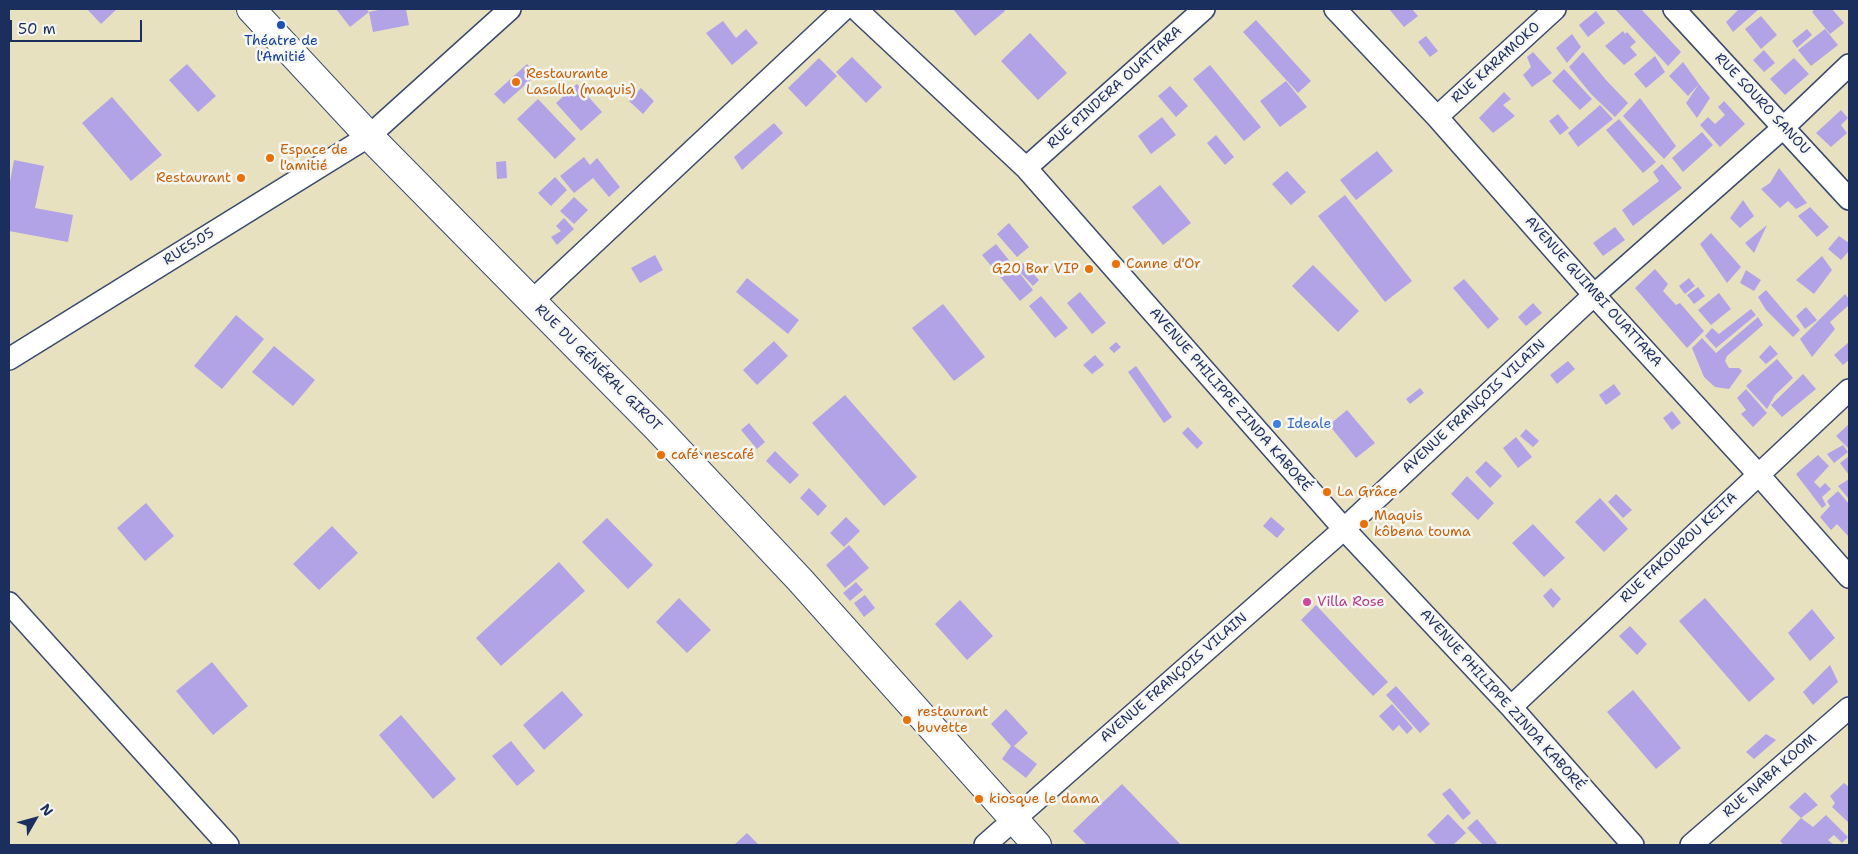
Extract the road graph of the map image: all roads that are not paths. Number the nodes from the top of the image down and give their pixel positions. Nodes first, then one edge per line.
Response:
1 (251, 9) edge
2 (510, 9) edge
3 (844, 9) edge
4 (856, 9) edge
5 (1204, 9) edge
6 (1335, 9) edge
7 (1555, 9) edge
8 (1674, 9) edge
9 (1849, 65) edge
10 (1436, 117) junction
11 (1784, 127) junction
12 (369, 136) junction
13 (1026, 168) junction
14 (1849, 199) edge
15 (1594, 295) junction
16 (532, 301) junction
17 (9, 359) edge
18 (1849, 390) edge
19 (1758, 474) junction
20 (1344, 529) junction
21 (1849, 577) edge
22 (9, 603) edge
23 (1511, 707) junction
24 (1849, 708) edge
25 (1013, 819) junction
26 (228, 845) edge
27 (985, 845) edge
28 (1037, 845) edge
29 (1633, 845) edge
30 (1691, 845) edge

1 - 12 highway, RUE DU GÉNÉRAL GIROT
2 - 12 street, RUE5.05
3 - 16 street
4 - 13 street, AVENUE PHILIPPE ZINDA KABORÉ
5 - 13 street, RUE PINDERA OUATTARA
6 - 10 street, AVENUE GUIMBI OUATTARA
7 - 10 street, RUE KARAMOKO
8 - 11 street, RUE SOURO SANOU
9 - 11 street, AVENUE FRANÇOIS VILAIN
10 - 15 street, AVENUE GUIMBI OUATTARA
11 - 14 street, RUE SOURO SANOU
11 - 15 street, AVENUE FRANÇOIS VILAIN
12 - 16 highway, RUE DU GÉNÉRAL GIROT
12 - 17 street, RUE5.05
13 - 20 street, AVENUE PHILIPPE ZINDA KABORÉ
15 - 19 street, AVENUE GUIMBI OUATTARA
15 - 20 street, AVENUE FRANÇOIS VILAIN
16 - 25 highway, RUE DU GÉNÉRAL GIROT
18 - 19 street, RUE FAKOUROU KEITA
19 - 21 street, AVENUE GUIMBI OUATTARA
19 - 23 street, RUE FAKOUROU KEITA
20 - 23 street, AVENUE PHILIPPE ZINDA KABORÉ
20 - 25 street, AVENUE FRANÇOIS VILAIN
22 - 26 street
23 - 29 street, AVENUE PHILIPPE ZINDA KABORÉ
24 - 30 street, RUE NABA KOOM
25 - 27 street, AVENUE FRANÇOIS VILAIN
25 - 28 highway, RUE DU GÉNÉRAL GIROT

